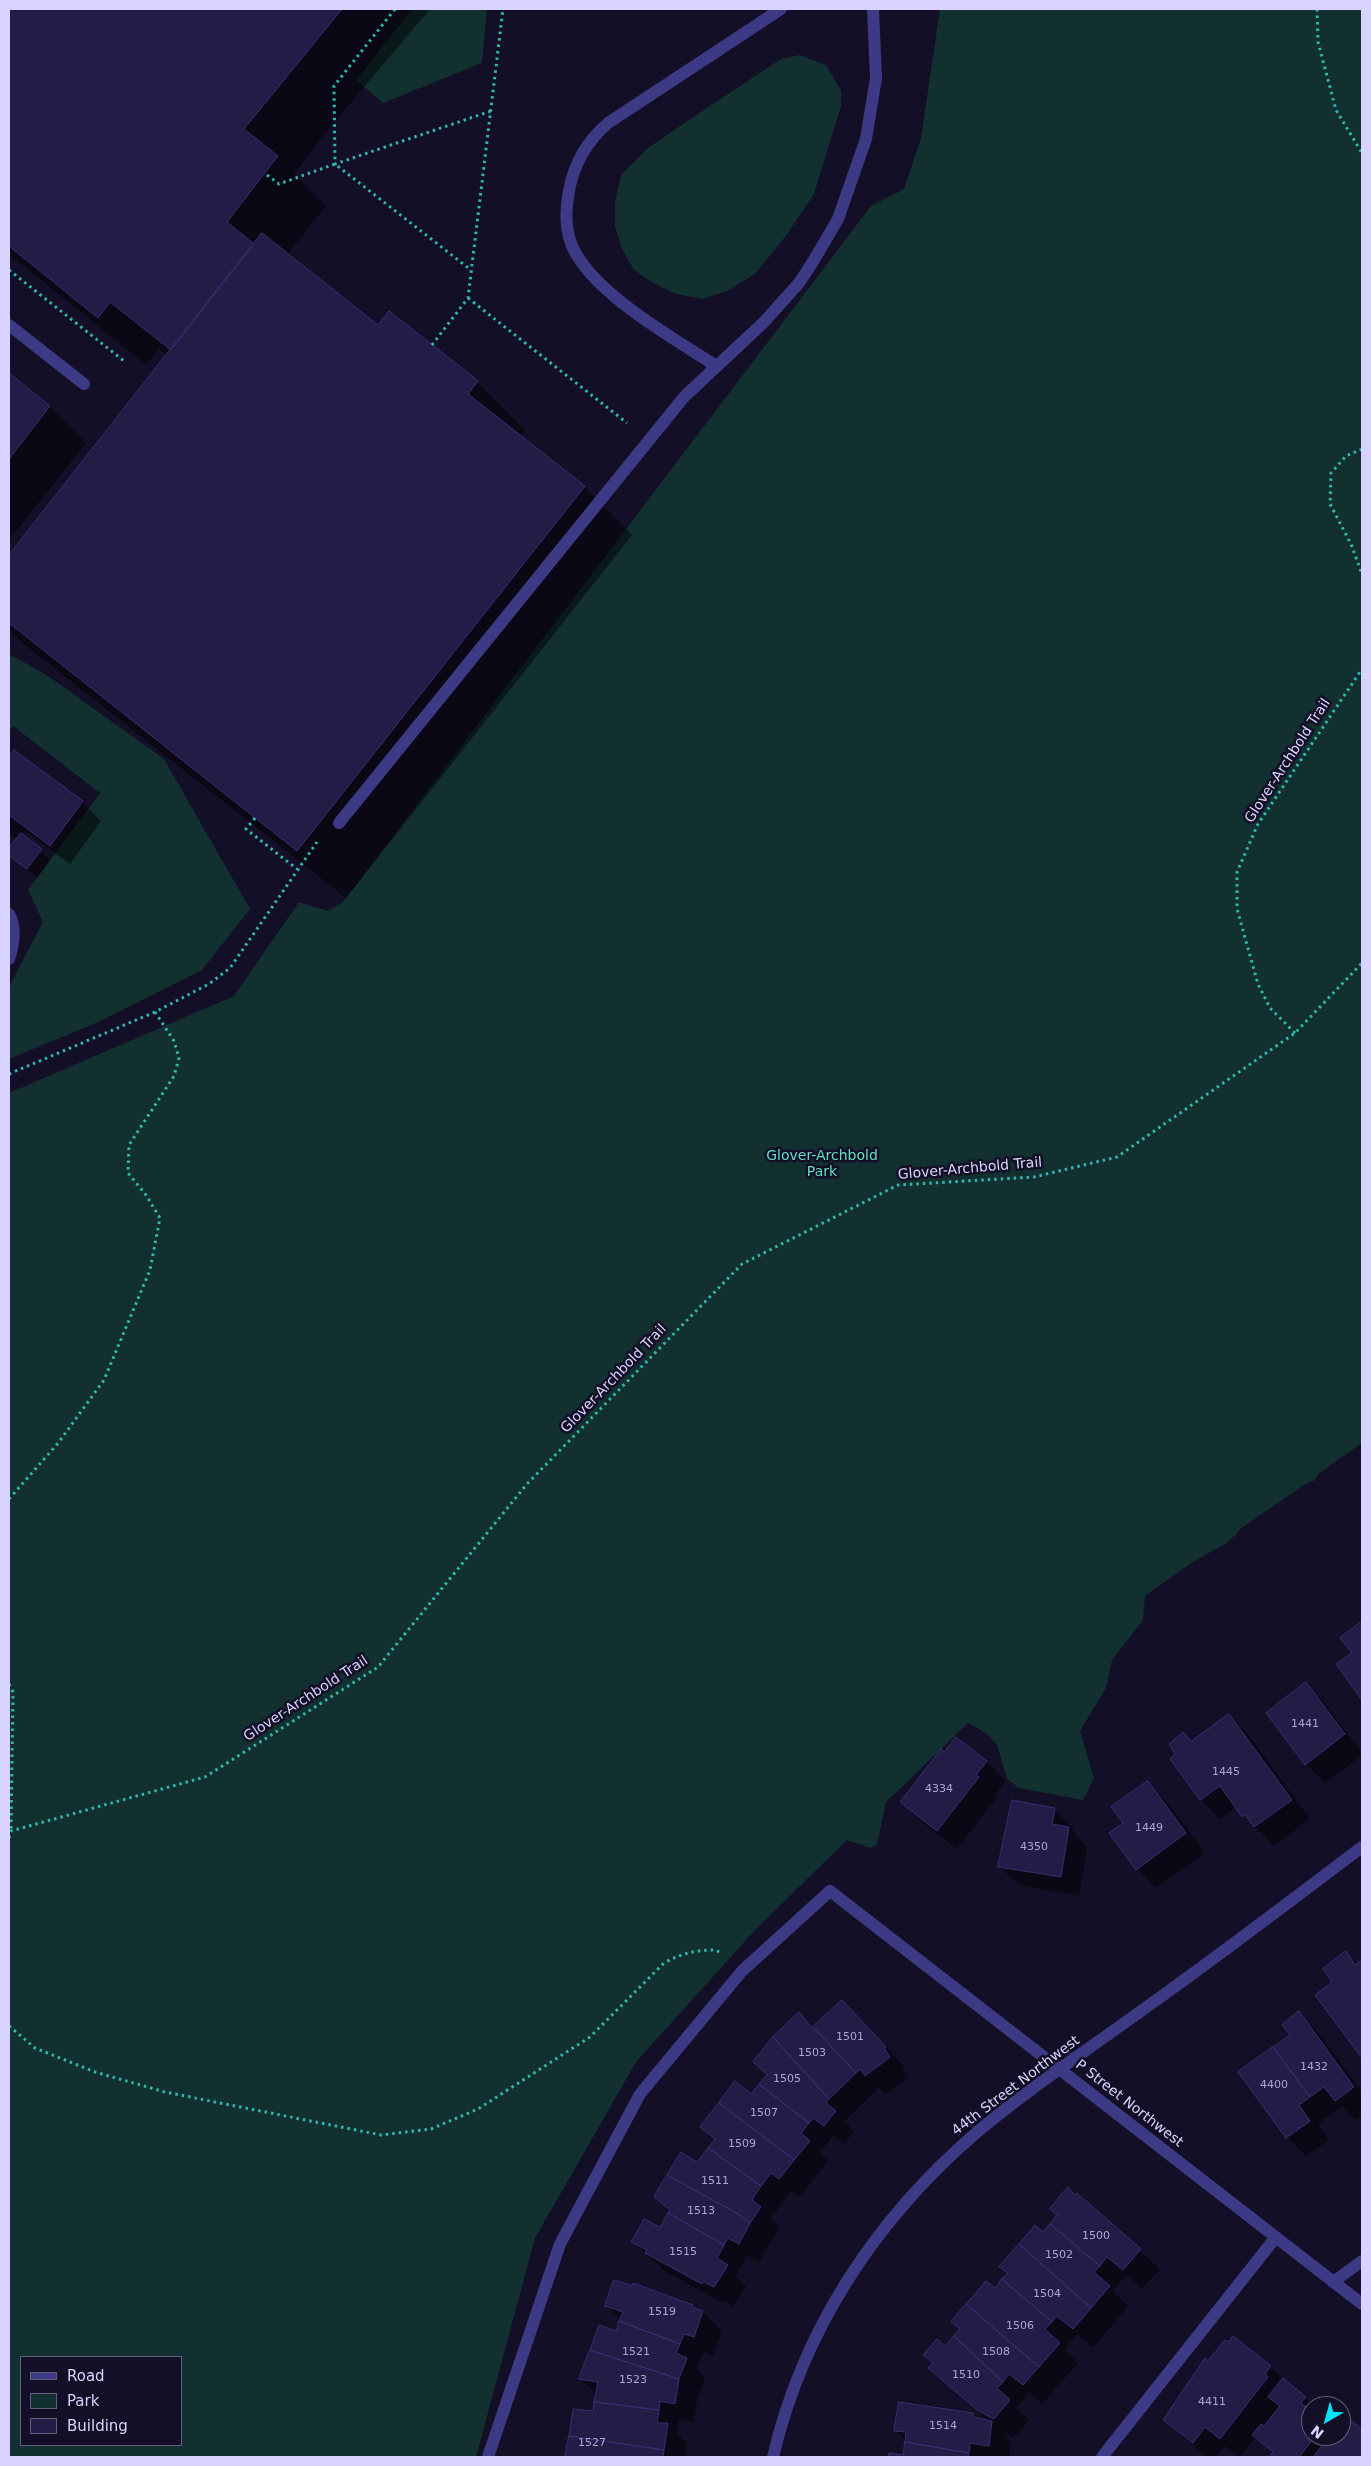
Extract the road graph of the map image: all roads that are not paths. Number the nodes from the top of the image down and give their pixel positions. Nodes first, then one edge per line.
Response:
1 (781, 9) edge
2 (873, 9) edge
3 (9, 325) edge
4 (716, 366) junction
5 (84, 384) dead end
6 (340, 824) dead end
7 (9, 914) edge
8 (9, 959) edge
9 (1362, 1847) edge
10 (1060, 2069) junction
11 (1276, 2237) junction
12 (1362, 2260) edge
13 (1333, 2282) junction
14 (1362, 2304) edge
15 (488, 2457) edge
16 (773, 2457) edge
17 (1102, 2457) edge

1 - 4 street
2 - 4 street
3 - 5 street
4 - 6 street
7 - 8 street
9 - 10 street, 44th Street Northwest
10 - 11 street, P Street Northwest
10 - 15 street, P Street Northwest
10 - 16 street, 44th Street Northwest
11 - 13 street, P Street Northwest
11 - 17 street
12 - 13 street
13 - 14 street, P Street Northwest

